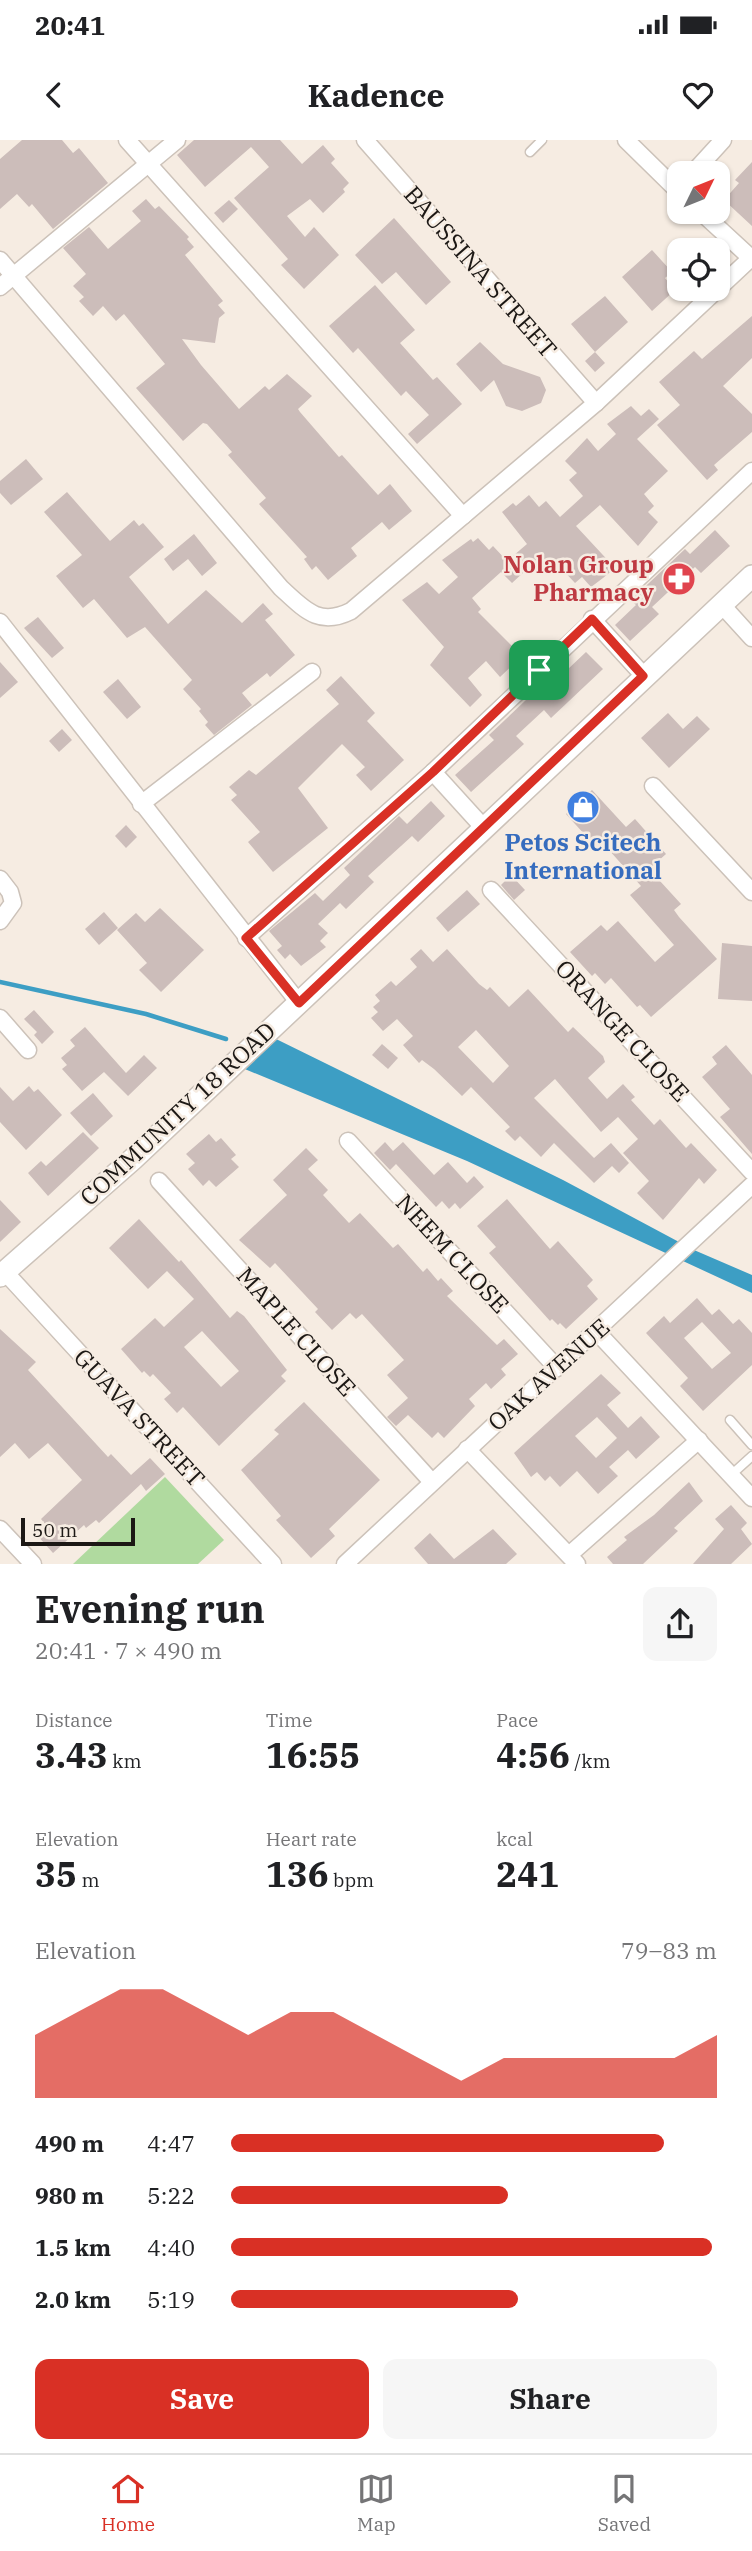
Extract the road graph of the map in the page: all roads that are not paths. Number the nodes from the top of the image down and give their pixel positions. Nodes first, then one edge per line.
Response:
1 (127, 140) edge
2 (177, 140) edge
3 (365, 140) edge
4 (542, 140) edge
5 (626, 140) edge
6 (723, 140) edge
7 (530, 152) dead end
8 (704, 161) edge
9 (149, 164) junction
10 (667, 179) edge
11 (714, 224) edge
12 (752, 258) edge
13 (0, 260) edge
14 (13, 275) junction
15 (0, 287) edge
16 (596, 403) junction
17 (752, 471) edge
18 (463, 516) junction
19 (752, 576) edge
20 (721, 604) junction
21 (592, 619) junction
22 (0, 622) edge
23 (752, 638) edge
24 (312, 672) dead end
25 (643, 676) junction
26 (433, 772) junction
27 (653, 786) dead end
28 (141, 804) junction
29 (483, 827) junction
30 (0, 879) edge
31 (491, 890) dead end
32 (752, 892) edge
33 (0, 922) edge
34 (246, 938) junction
35 (299, 1003) junction
36 (0, 1018) edge
37 (28, 1050) dead end
38 (348, 1141) dead end
39 (752, 1172) edge
40 (159, 1181) dead end
41 (752, 1185) edge
42 (3, 1274) edge
43 (597, 1332) junction
44 (557, 1368) junction
45 (730, 1420) dead end
46 (699, 1440) junction
47 (752, 1445) edge
48 (467, 1449) junction
49 (752, 1456) edge
50 (731, 1475) junction
51 (432, 1482) junction
52 (752, 1498) edge
53 (0, 1529) edge
54 (573, 1560) edge
55 (33, 1564) edge
56 (273, 1564) edge
57 (345, 1564) edge

1 - 9 street
2 - 9 street
3 - 16 street, BAUSSINA STREET
4 - 7 lane
5 - 10 street
6 - 8 street
9 - 14 street
9 - 18 street
11 - 12 street
12 - 16 street
13 - 14 street
14 - 15 street
14 - 18 street
16 - 18 street
17 - 21 street
19 - 20 main road, COMMUNITY 18 ROAD
20 - 23 street
20 - 25 main road, COMMUNITY 18 ROAD
21 - 25 street
21 - 26 street
22 - 28 street
24 - 28 street
25 - 29 main road, COMMUNITY 18 ROAD
26 - 29 street
26 - 34 street
27 - 32 street
28 - 34 street
29 - 35 main road, COMMUNITY 18 ROAD
30 - 33 street
31 - 39 street, ORANGE CLOSE
34 - 35 street
35 - 42 main road, COMMUNITY 18 ROAD
36 - 37 street
38 - 44 street, NEEM CLOSE
40 - 51 street, MAPLE CLOSE
41 - 43 street, OAK AVENUE
42 - 56 street, GUAVA STREET
43 - 44 street, OAK AVENUE
43 - 46 street
44 - 48 street, OAK AVENUE
45 - 47 lane
46 - 50 street
46 - 54 street
48 - 51 street, OAK AVENUE
48 - 54 street
49 - 50 lane
50 - 52 street
51 - 57 street, OAK AVENUE
53 - 55 street

